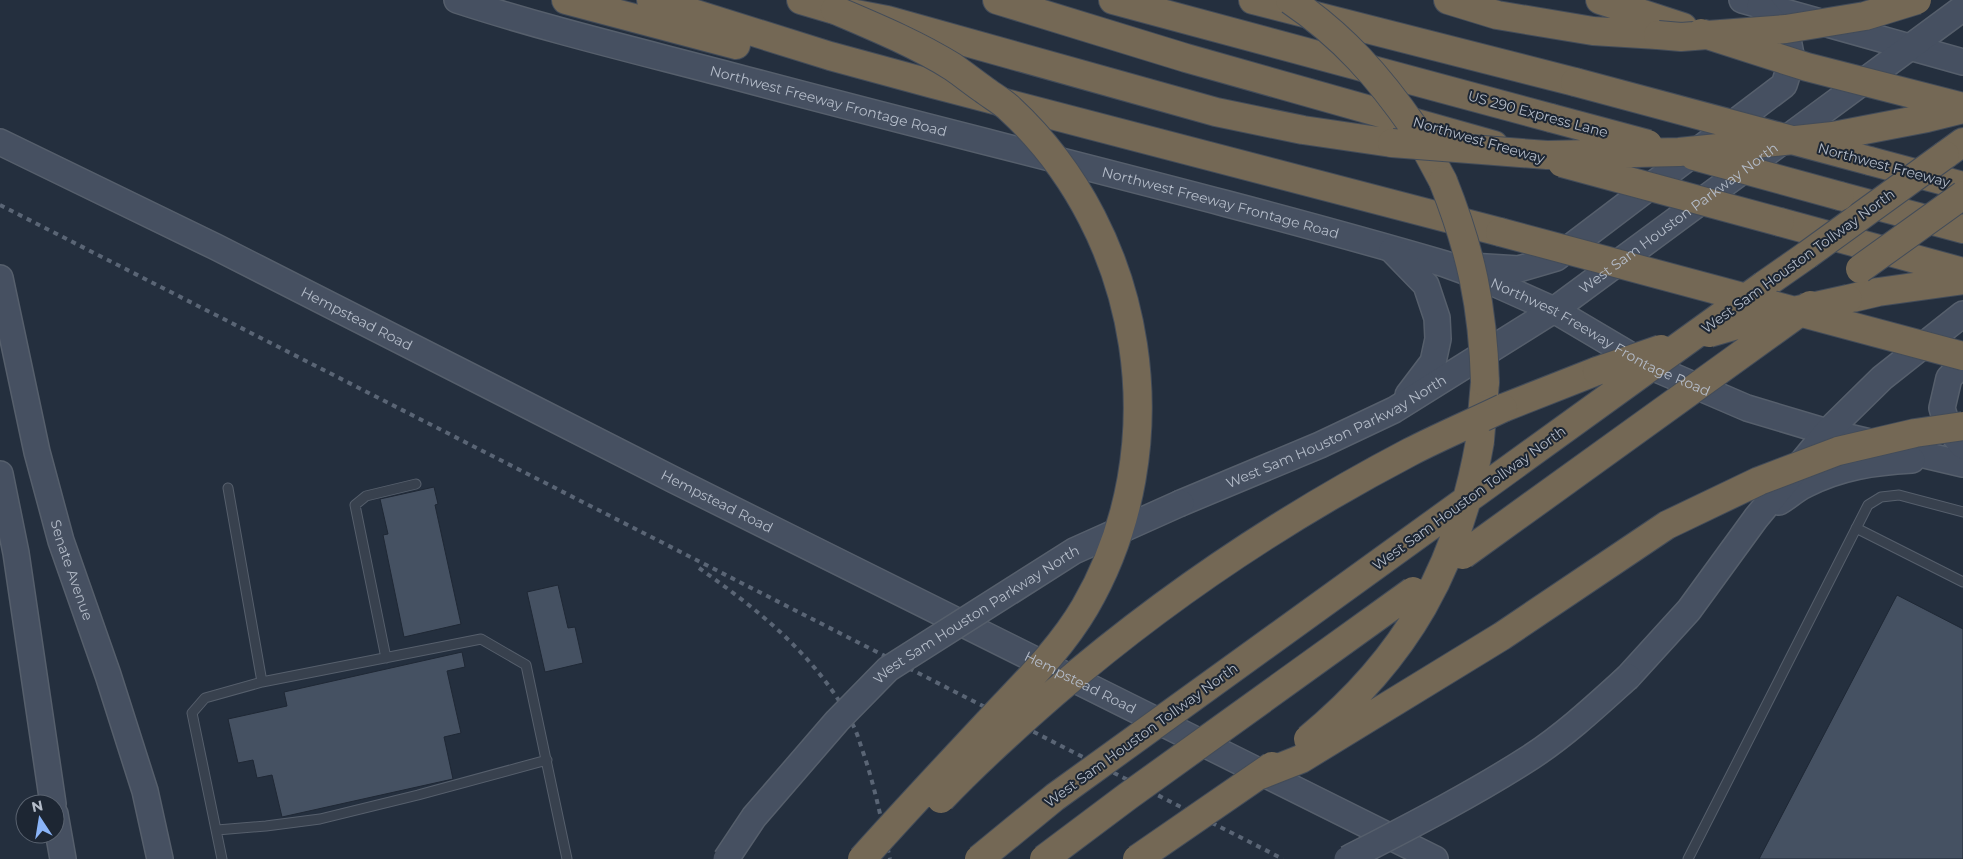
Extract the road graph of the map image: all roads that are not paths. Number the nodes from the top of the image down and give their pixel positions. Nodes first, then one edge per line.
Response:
1 (457, 0) edge
2 (566, 0) edge
3 (651, 0) edge
4 (801, 0) edge
5 (996, 0) edge
6 (1113, 0) edge
7 (1253, 0) edge
8 (1290, 0) edge
9 (1448, 0) edge
10 (1600, 0) edge
11 (1917, 0) edge
12 (1751, 3) edge
13 (1963, 8) edge
14 (835, 10) junction
15 (1910, 47) junction
16 (830, 56) junction
17 (1963, 62) edge
18 (1963, 108) edge
19 (0, 142) edge
20 (1963, 142) edge
21 (1963, 186) edge
22 (1963, 196) edge
23 (1963, 229) edge
24 (1390, 248) junction
25 (1445, 264) junction
26 (1963, 272) edge
27 (0, 278) edge
28 (1963, 280) edge
29 (1554, 310) junction
30 (1963, 314) edge
31 (1963, 356) edge
32 (1963, 363) edge
33 (1394, 410) junction
34 (1963, 426) edge
35 (1827, 432) junction
36 (1963, 446) edge
37 (1951, 461) edge
38 (0, 474) edge
39 (416, 484) dead end
40 (228, 488) dead end
41 (1963, 512) edge
42 (1756, 518) junction
43 (1856, 528) junction
44 (1963, 582) edge
45 (386, 658) junction
46 (262, 682) junction
47 (547, 760) junction
48 (1258, 776) junction
49 (52, 794) edge
50 (217, 830) junction
51 (60, 844) edge
52 (63, 859) edge
53 (160, 859) edge
54 (222, 859) edge
55 (567, 859) edge
56 (726, 859) edge
57 (862, 859) edge
58 (885, 859) edge
59 (979, 859) edge
60 (1044, 859) edge
61 (1137, 859) edge
62 (1347, 859) edge
63 (1435, 859) edge
64 (1688, 859) edge

1 - 24 main road, Northwest Freeway Frontage Road
2 - 16 highway
3 - 16 highway
4 - 14 highway
5 - 26 highway, Northwest Freeway, bridge
6 - 23 highway, US 290 Express Lane, bridge
7 - 21 highway, Northwest Freeway, bridge
8 - 48 highway, bridge
9 - 11 highway, bridge
10 - 18 highway, bridge
12 - 15 main road
12 - 25 main road
13 - 15 main road, West Sam Houston Parkway North
14 - 18 highway, bridge
14 - 57 highway, bridge
15 - 17 main road
15 - 29 main road, West Sam Houston Parkway North
16 - 31 highway, bridge
19 - 63 main road, Hempstead Road
20 - 59 highway, West Sam Houston Tollway North, bridge
22 - 60 highway, bridge
24 - 25 main road, Northwest Freeway Frontage Road
24 - 33 main road
25 - 29 main road, Northwest Freeway Frontage Road
27 - 53 main road, Senate Avenue
28 - 58 highway, bridge
29 - 33 main road, West Sam Houston Parkway North
29 - 35 main road, Northwest Freeway Frontage Road
30 - 35 main road
32 - 36 main road
33 - 56 main road, West Sam Houston Parkway North, bridge
34 - 48 highway, bridge
35 - 37 main road, Northwest Freeway Frontage Road
35 - 42 main road
37 - 42 main road
38 - 49 main road
39 - 45 lane
40 - 46 lane
41 - 43 lane
42 - 62 main road, bridge
43 - 44 lane
43 - 64 lane
45 - 46 lane
45 - 47 lane
46 - 50 lane
47 - 50 lane
47 - 55 lane
48 - 61 highway, bridge
50 - 54 lane
51 - 52 main road

